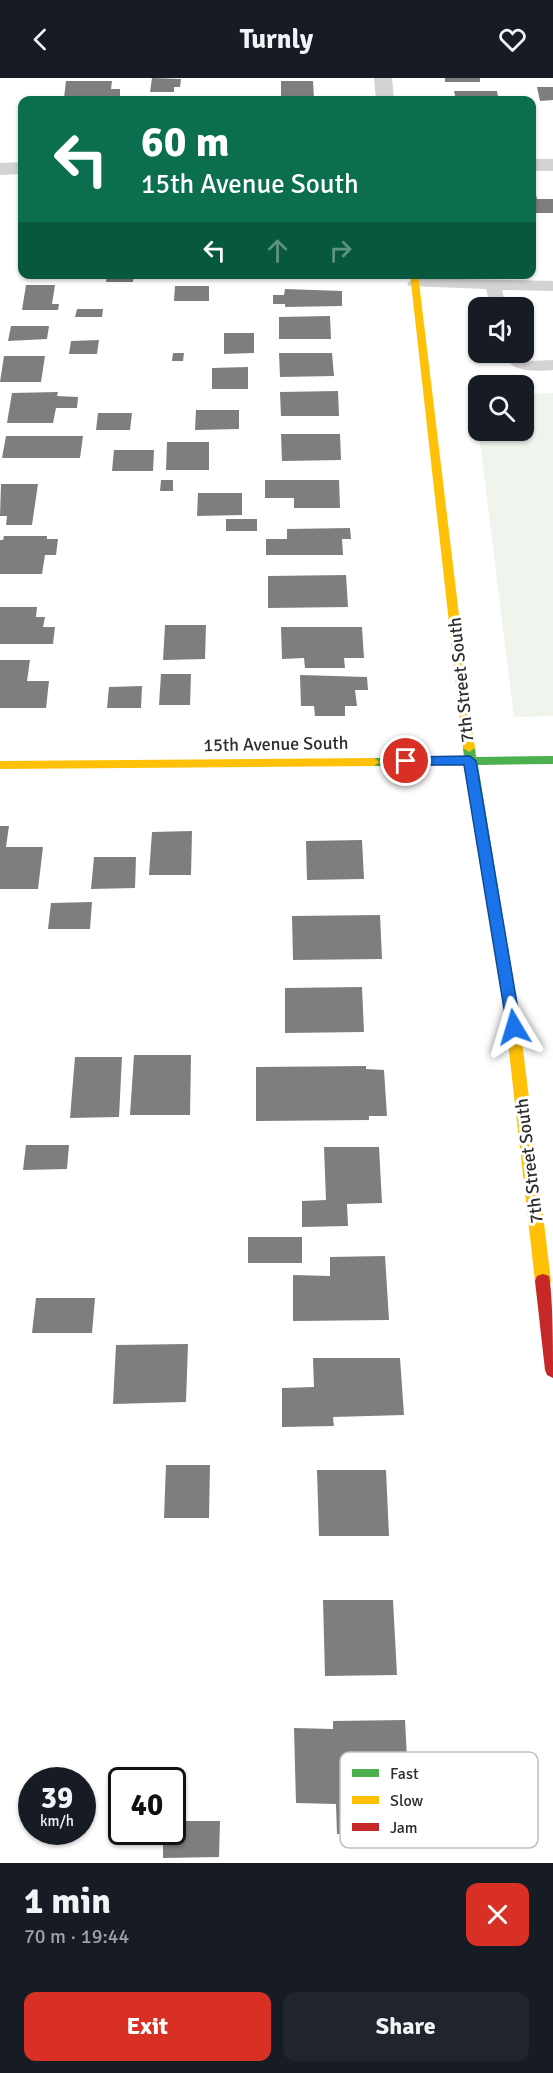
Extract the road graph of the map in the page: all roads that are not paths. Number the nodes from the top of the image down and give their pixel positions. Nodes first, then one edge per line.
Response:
1 (383, 78) edge
2 (385, 96) edge
3 (536, 165) edge
4 (553, 165) edge
5 (18, 168) edge
6 (0, 169) edge
7 (415, 279) edge
8 (493, 284) junction
9 (553, 286) edge
10 (496, 297) edge
11 (522, 363) edge
12 (553, 365) edge
13 (553, 760) edge
14 (470, 761) junction
15 (0, 765) edge
16 (553, 1370) edge

1 - 2 street
3 - 4 street
5 - 6 street
7 - 8 lane
7 - 14 street, 7th Street South
8 - 9 lane
8 - 10 lane
11 - 12 lane
13 - 14 street, 15th Avenue South
14 - 15 street, 15th Avenue South
14 - 16 street, 7th Street South

